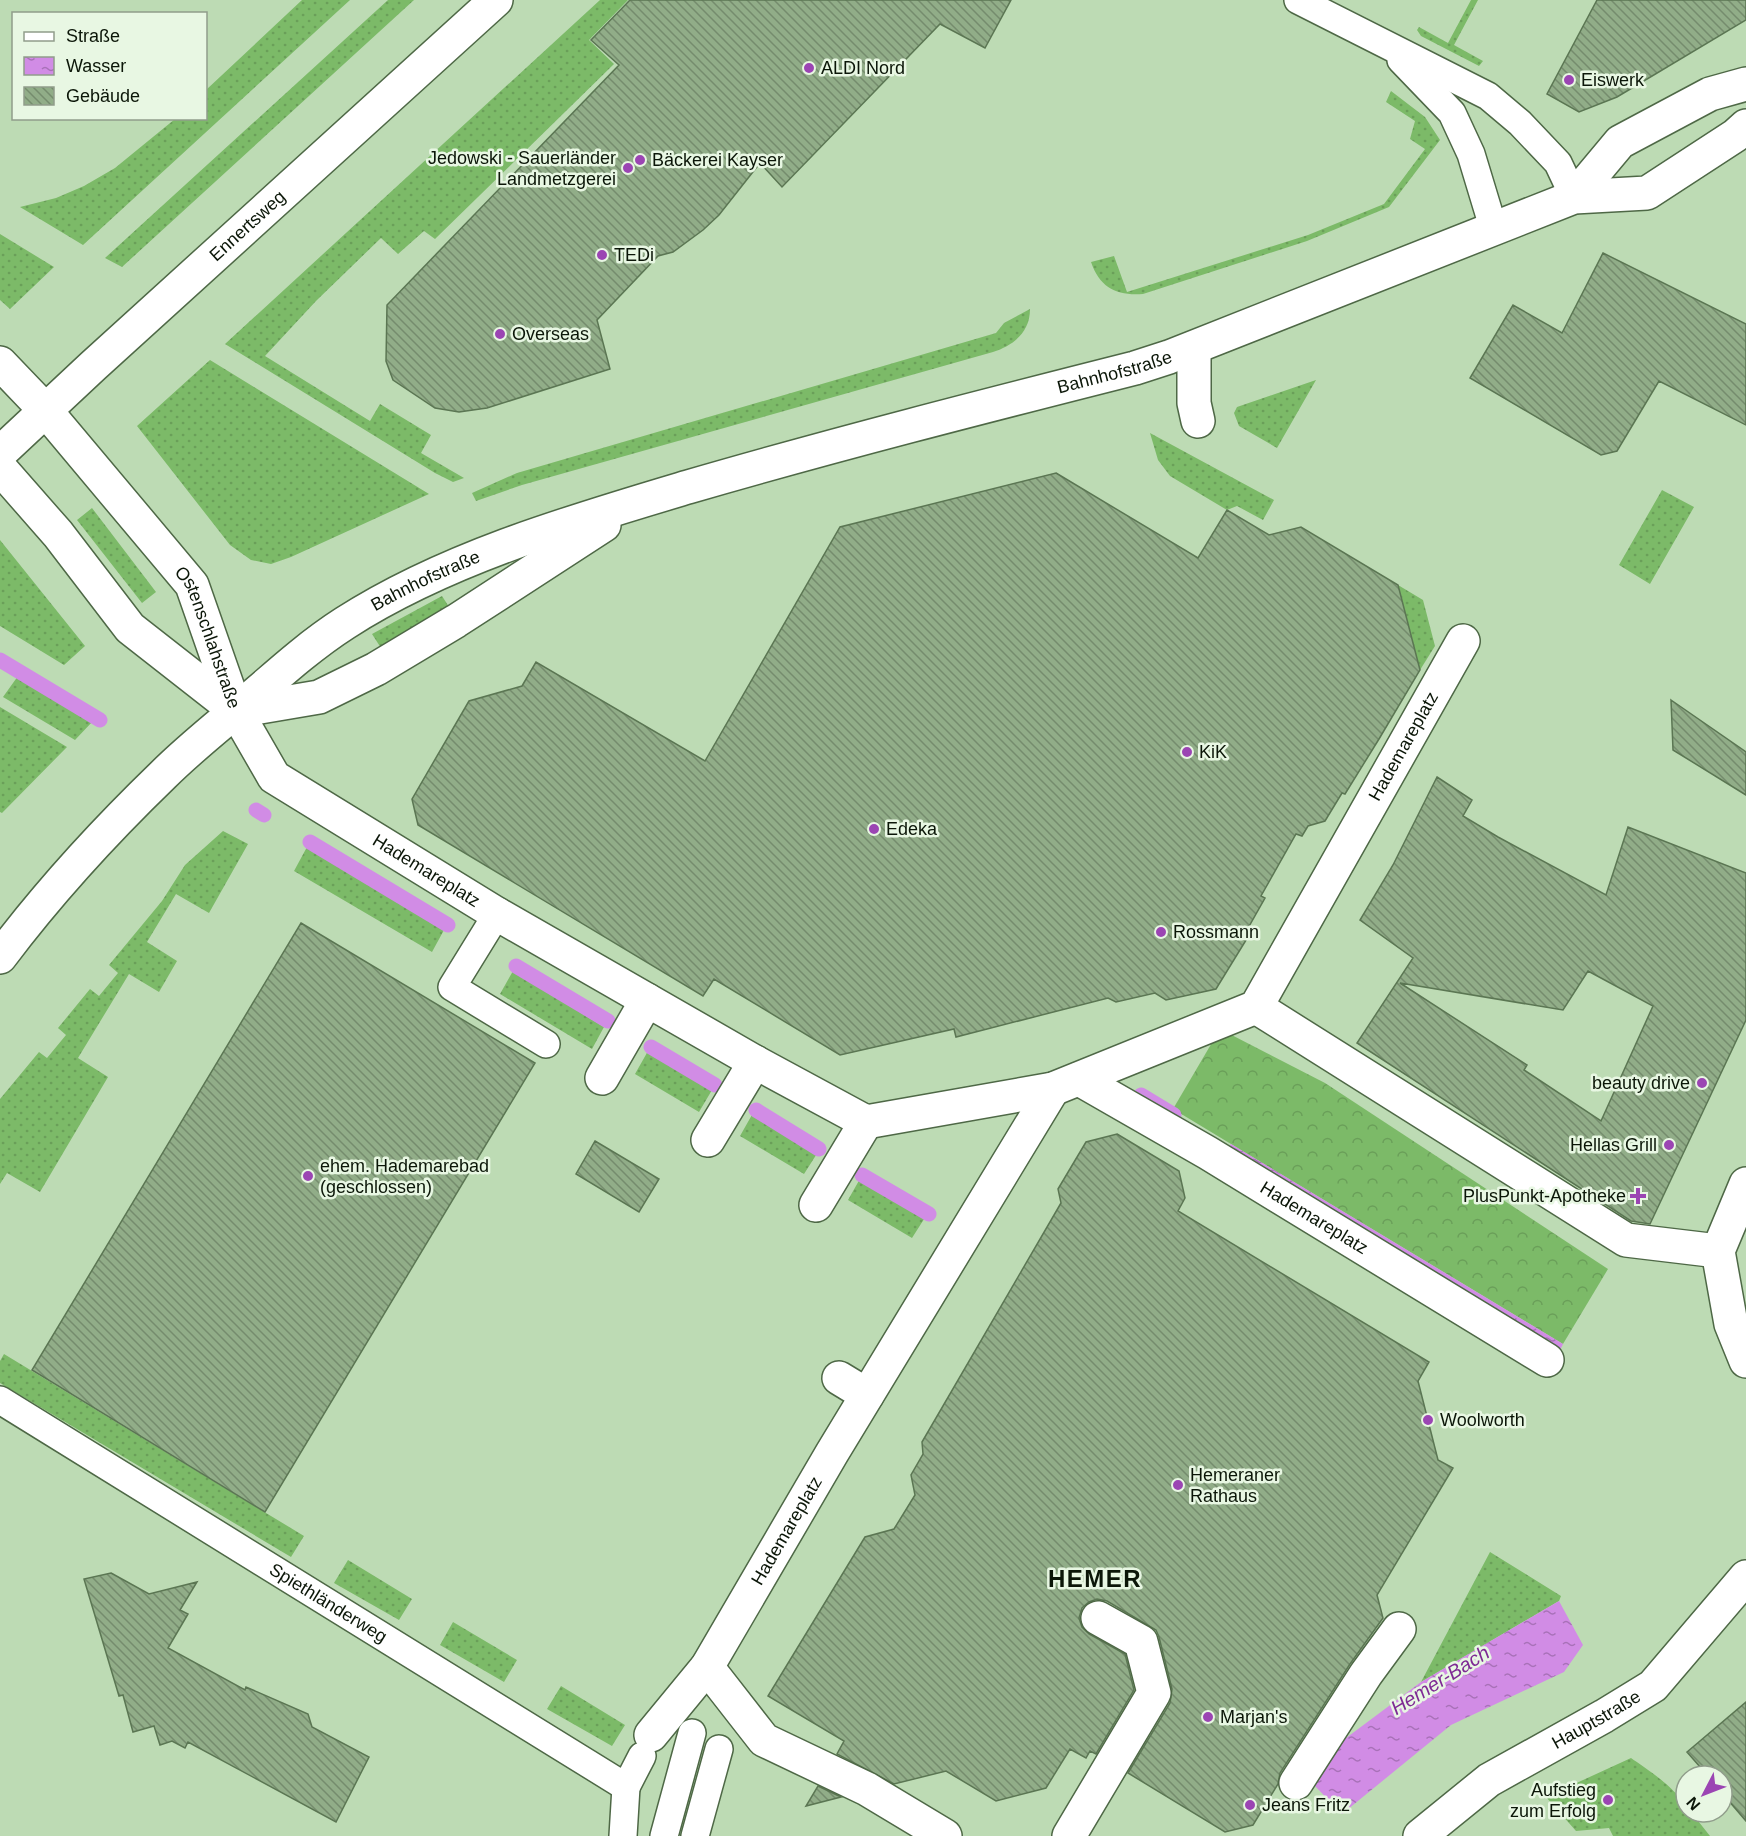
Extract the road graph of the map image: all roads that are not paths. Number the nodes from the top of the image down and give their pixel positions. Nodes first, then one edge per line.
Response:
1 (496, 0) edge
2 (1298, 0) edge
3 (1388, 46) junction
4 (1746, 84) edge
5 (1746, 126) edge
6 (1574, 197) junction
7 (1494, 230) junction
8 (1194, 348) junction
9 (0, 363) edge
10 (46, 411) junction
11 (1198, 421) dead end
12 (0, 453) edge
13 (0, 468) edge
14 (641, 501) junction
15 (1463, 641) dead end
16 (236, 711) junction
17 (497, 914) junction
18 (0, 957) edge
19 (647, 1000) junction
20 (1256, 1007) junction
21 (546, 1044) dead end
22 (755, 1062) junction
23 (602, 1077) dead end
24 (1066, 1084) junction
25 (866, 1122) junction
26 (708, 1140) dead end
27 (1746, 1184) edge
28 (816, 1205) dead end
29 (1718, 1251) junction
30 (1547, 1360) dead end
31 (1746, 1361) edge
32 (838, 1378) dead end
33 (867, 1395) junction
34 (0, 1400) edge
35 (1746, 1577) edge
36 (1098, 1618) dead end
37 (1399, 1629) dead end
38 (707, 1667) junction
39 (692, 1733) dead end
40 (646, 1745) joint
41 (719, 1749) dead end
42 (1296, 1783) dead end
43 (626, 1787) junction
44 (623, 1836) edge
45 (664, 1836) edge
46 (695, 1836) edge
47 (945, 1836) edge
48 (1069, 1836) edge
49 (1420, 1836) edge

1 - 10 street, Ennertsweg
2 - 3 lane
3 - 6 lane
3 - 7 lane
4 - 6 street, Bahnhofstraße
5 - 6 street, Bahnhofstraße
6 - 7 street, Bahnhofstraße
7 - 8 street, Bahnhofstraße
8 - 11 street
8 - 14 street, Bahnhofstraße
9 - 10 street, Ostenschlahstraße
10 - 12 street, Ennertsweg
10 - 16 street, Ostenschlahstraße
13 - 16 street, Ostenschlahstraße
14 - 16 street, Bahnhofstraße
14 - 16 street, Bahnhofstraße
15 - 20 street, Hademareplatz
16 - 17 street, Hademareplatz
16 - 18 street, Bahnhofstraße
17 - 19 street, Hademareplatz
17 - 21 lane
19 - 22 street, Hademareplatz
19 - 23 street
20 - 24 street
20 - 29 street
22 - 25 street, Hademareplatz
22 - 26 street
24 - 25 street
24 - 30 street, Hademareplatz
24 - 33 street, Hademareplatz
25 - 28 street
27 - 29 street
29 - 31 street
32 - 33 street
33 - 38 street, Hademareplatz
34 - 43 lane, Spiethländerweg
35 - 49 street, Hauptstraße
36 - 48 street
37 - 42 street
38 - 40 street, Hademareplatz
38 - 47 street
39 - 45 lane
40 - 43 lane
41 - 46 lane
43 - 44 lane

